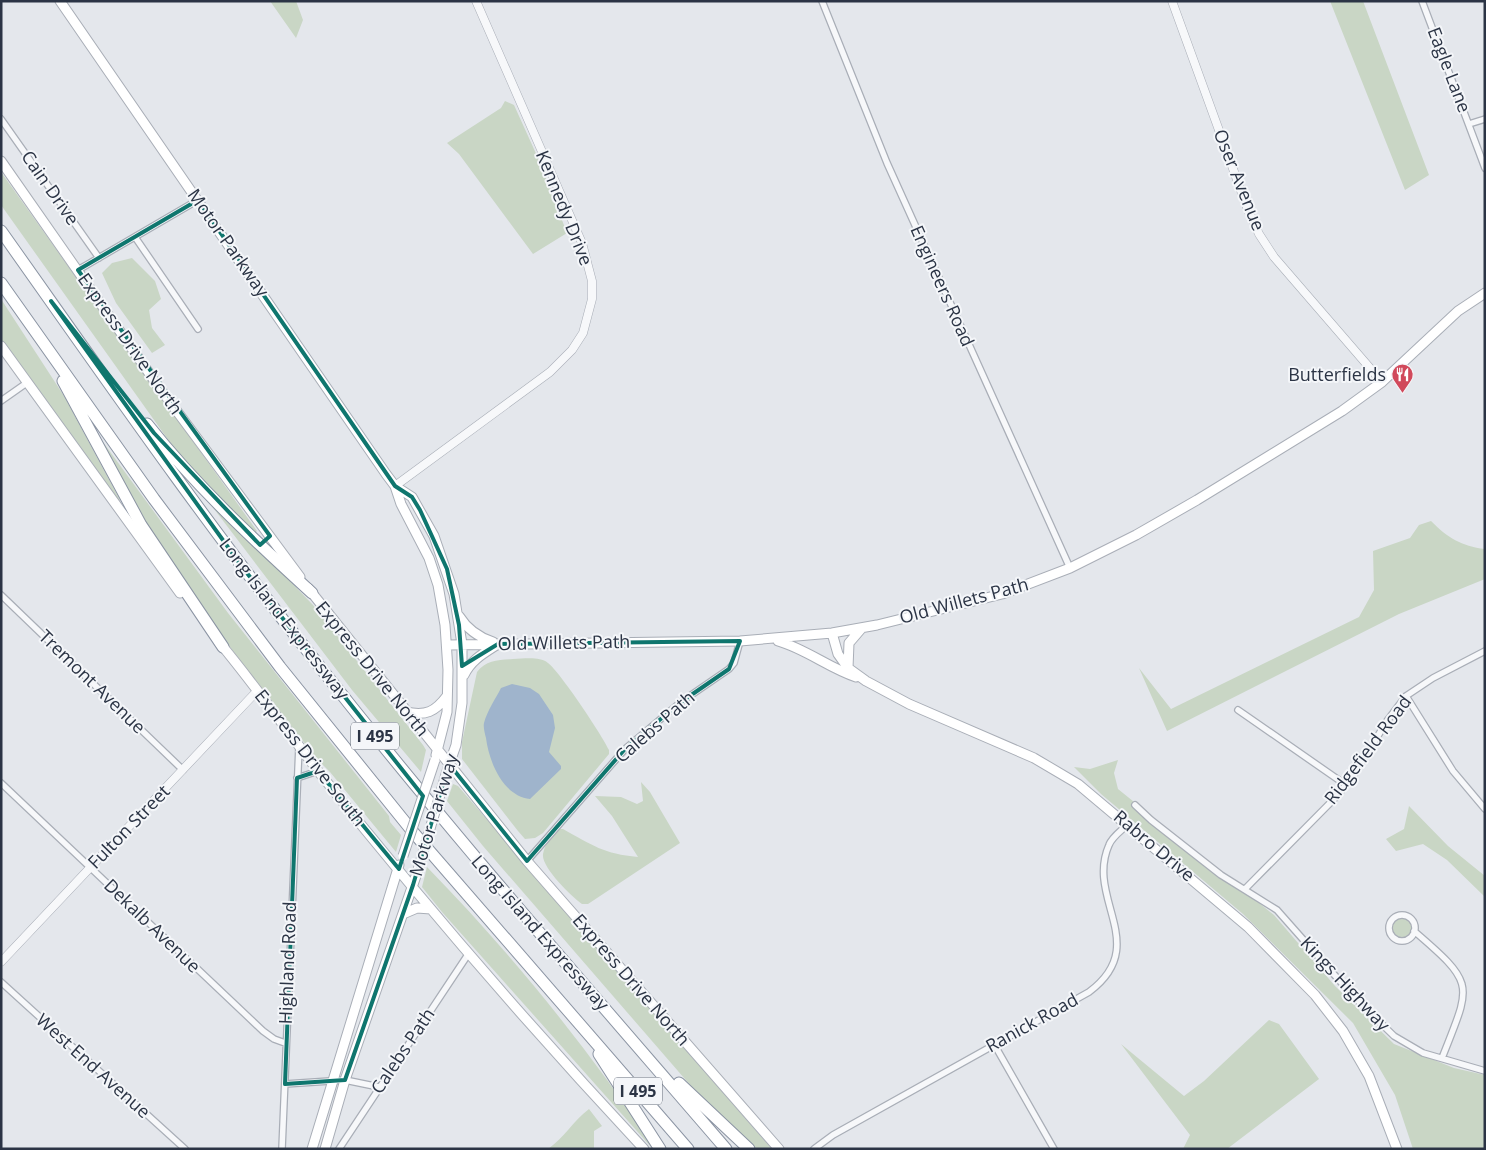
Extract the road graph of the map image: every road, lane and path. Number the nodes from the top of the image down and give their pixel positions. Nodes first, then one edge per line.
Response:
1 (60, 1) edge
2 (476, 1) edge
3 (822, 1) edge
4 (1172, 1) edge
5 (1422, 1) edge
6 (1, 119) edge
7 (1485, 119) edge
8 (1469, 124) junction
9 (1, 161) edge
10 (1485, 168) edge
11 (198, 200) junction
12 (1, 231) edge
13 (135, 236) junction
14 (99, 258) junction
15 (78, 270) junction
16 (1, 284) edge
17 (1485, 293) edge
18 (51, 301) junction
19 (198, 330) dead end
20 (1, 346) edge
21 (28, 382) junction
22 (1382, 382) junction
23 (1, 401) edge
24 (395, 486) junction
25 (1070, 568) junction
26 (312, 593) junction
27 (1, 595) edge
28 (457, 612) junction
29 (863, 627) junction
30 (832, 633) junction
31 (773, 639) junction
32 (740, 641) junction
33 (462, 644) junction
34 (498, 644) junction
35 (447, 645) junction
36 (223, 647) junction
37 (1485, 651) edge
38 (848, 668) junction
39 (462, 678) junction
40 (866, 681) junction
41 (257, 691) junction
42 (448, 696) junction
43 (1406, 696) junction
44 (1238, 710) dead end
45 (406, 712) junction
46 (299, 746) junction
47 (436, 755) junction
48 (448, 768) junction
49 (183, 770) junction
50 (318, 771) junction
51 (297, 778) junction
52 (1, 783) edge
53 (1346, 786) junction
54 (1135, 805) dead end
55 (1485, 809) edge
56 (1127, 825) junction
57 (527, 861) junction
58 (91, 867) junction
59 (398, 867) junction
60 (413, 885) junction
61 (1245, 889) junction
62 (431, 909) junction
63 (403, 914) junction
64 (1414, 931) junction
65 (469, 953) junction
66 (1, 962) edge
67 (1, 982) edge
68 (583, 983) junction
69 (588, 1032) junction
70 (285, 1043) junction
71 (994, 1044) junction
72 (1442, 1058) junction
73 (1485, 1071) edge
74 (345, 1080) junction
75 (331, 1082) junction
76 (285, 1084) junction
77 (379, 1086) junction
78 (185, 1149) edge
79 (282, 1149) edge
80 (312, 1149) edge
81 (326, 1149) edge
82 (339, 1149) edge
83 (644, 1149) edge
84 (660, 1149) edge
85 (688, 1149) edge
86 (726, 1149) edge
87 (748, 1149) edge
88 (779, 1149) edge
89 (814, 1149) edge
90 (1054, 1149) edge
91 (1397, 1149) edge

1 - 11 main road, Motor Parkway
2 - 24 street, Kennedy Drive
3 - 25 street, Engineers Road
4 - 22 street, Oser Avenue
5 - 8 street, Eagle Lane
6 - 14 street, Cain Drive
7 - 8 street
8 - 10 street, Eagle Lane
9 - 15 main road, Express Drive North
11 - 13 street
11 - 24 main road, Motor Parkway
12 - 18 highway, Long Island Expressway / I 495
13 - 14 street
13 - 19 street
14 - 15 street
15 - 26 main road, Express Drive North
16 - 36 highway
16 - 69 highway, Long Island Expressway / I 495
17 - 22 main road, Old Willets Path
18 - 26 highway
18 - 68 highway, Long Island Expressway / I 495
20 - 21 main road, Express Drive South
21 - 23 street
21 - 36 main road, Express Drive South
22 - 25 main road, Old Willets Path
24 - 28 main road, Motor Parkway
24 - 35 main road, Motor Parkway
25 - 29 main road, Old Willets Path
26 - 45 main road, Express Drive North
27 - 49 street, Tremont Avenue
28 - 33 main road, Motor Parkway
28 - 34 main road
29 - 30 main road, Old Willets Path
29 - 38 main road
30 - 31 main road, Old Willets Path
30 - 38 main road, Rabro Drive
31 - 32 main road, Old Willets Path
31 - 40 main road
32 - 34 main road, Old Willets Path
32 - 57 street, Calebs Path
33 - 34 main road, Old Willets Path
33 - 35 main road, Old Willets Path
33 - 39 main road, Motor Parkway
34 - 39 main road
35 - 42 main road, Motor Parkway
36 - 41 main road, Express Drive South
37 - 43 street, Ridgefield Road
38 - 40 main road, Rabro Drive
39 - 48 main road, Motor Parkway
40 - 56 main road, Rabro Drive
41 - 46 main road, Express Drive South
41 - 49 street, Fulton Street
42 - 45 main road
42 - 47 main road, Motor Parkway
43 - 53 street, Ridgefield Road
43 - 55 street
44 - 53 street
45 - 47 main road, Express Drive North
46 - 50 main road, Express Drive South
46 - 51 street, Highland Road
47 - 48 main road, Express Drive North
47 - 59 main road, Motor Parkway, bridge
48 - 57 main road, Express Drive North
48 - 60 main road, Motor Parkway, bridge
49 - 58 street, Fulton Street
50 - 51 street
50 - 59 main road, Express Drive South
51 - 70 street, Highland Road
52 - 58 street, Dekalb Avenue
53 - 61 street, Ridgefield Road
54 - 61 street, Kings Highway
56 - 71 street, Ranick Road
56 - 91 main road, Rabro Drive
57 - 88 main road, Express Drive North
58 - 66 street, Fulton Street
58 - 70 street, Dekalb Avenue
59 - 60 main road, Express Drive South
59 - 75 main road, Motor Parkway
60 - 62 main road, Express Drive South
60 - 63 main road, Motor Parkway
61 - 72 street, Kings Highway
62 - 63 main road
62 - 65 main road, Express Drive South
63 - 74 main road, Motor Parkway
64 - 64 street
64 - 72 street
65 - 77 street, Calebs Path
65 - 83 main road, Express Drive South
67 - 78 street, West End Avenue
68 - 86 highway, Long Island Expressway / I 495
68 - 87 highway
69 - 84 highway
69 - 85 highway, Long Island Expressway / I 495
70 - 76 street, Highland Road
71 - 89 street, Ranick Road
71 - 90 street
72 - 73 street, Kings Highway
74 - 75 street
74 - 77 street
74 - 81 main road, Motor Parkway
75 - 76 street
75 - 80 main road, Motor Parkway
76 - 79 street, Highland Road
77 - 82 street, Calebs Path

